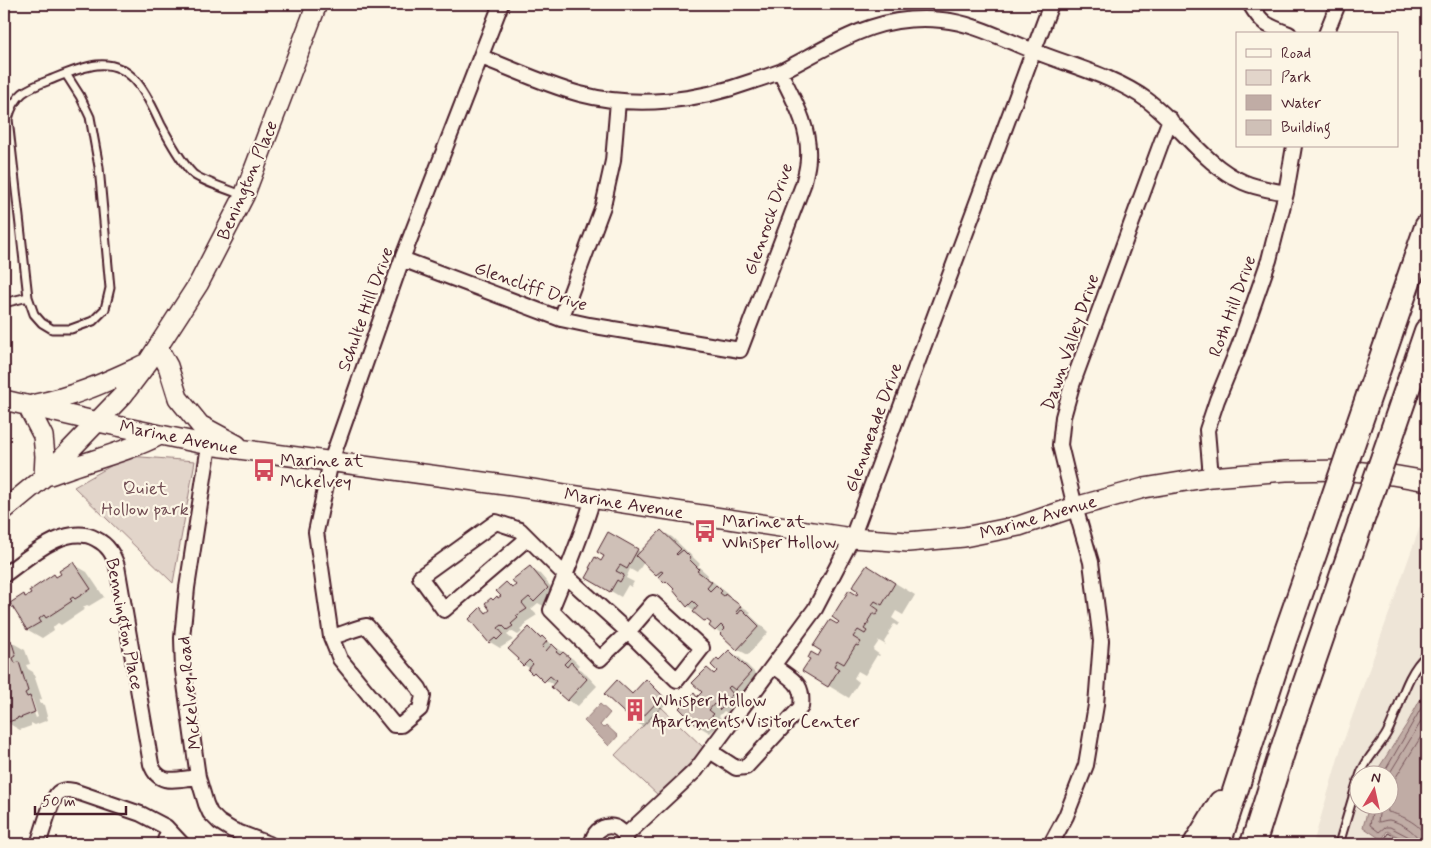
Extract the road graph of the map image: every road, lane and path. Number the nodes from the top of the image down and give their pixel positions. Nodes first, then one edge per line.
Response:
1 (317, 4) edge
2 (501, 4) edge
3 (1051, 4) edge
4 (1250, 4) edge
5 (1338, 4) edge
6 (1284, 32) edge
7 (1327, 32) edge
8 (1033, 51) junction
9 (481, 57) junction
10 (780, 72) junction
11 (66, 74) junction
12 (618, 101) junction
13 (1170, 119) junction
14 (1294, 148) edge
15 (1286, 193) junction
16 (244, 196) junction
17 (1427, 228) edge
18 (402, 259) junction
19 (28, 297) junction
20 (4, 303) edge
21 (561, 319) junction
22 (1427, 331) edge
23 (740, 350) joint
24 (153, 355) junction
25 (4, 400) edge
26 (27, 405) junction
27 (98, 422) junction
28 (160, 435) junction
29 (210, 445) junction
30 (244, 450) junction
31 (331, 461) junction
32 (44, 477) junction
33 (1211, 477) junction
34 (1427, 481) edge
35 (593, 498) junction
36 (1075, 507) junction
37 (4, 510) edge
38 (528, 538) junction
39 (852, 538) junction
40 (4, 574) edge
41 (566, 575) junction
42 (628, 632) junction
43 (331, 637) junction
44 (1427, 655) edge
45 (774, 666) junction
46 (710, 751) junction
47 (1364, 766) edge
48 (1242, 767) junction
49 (198, 777) junction
50 (1266, 805) junction
51 (1348, 812) edge
52 (166, 827) junction
53 (626, 840) edge
54 (38, 844) edge
55 (160, 844) edge
56 (182, 844) edge
57 (268, 844) edge
58 (592, 844) edge
59 (1051, 844) edge
60 (1196, 844) edge
61 (1218, 844) edge
62 (1253, 844) edge
63 (1264, 844) edge
64 (1338, 844) edge

1 - 16 main road, Benington Place
2 - 9 street, Schulte Hill Drive
3 - 8 street, Glenmeade Drive
4 - 6 street
5 - 7 street
8 - 10 street
8 - 13 street
8 - 39 street, Glenmeade Drive
9 - 12 street
9 - 18 street, Schulte Hill Drive
10 - 12 street
10 - 23 street, Glenrock Drive
11 - 16 lane
11 - 19 lane
11 - 19 lane
12 - 21 street
13 - 15 street
13 - 36 street, Dawn Valley Drive
14 - 15 street, Roth Hill Drive
15 - 33 street, Roth Hill Drive
16 - 24 main road, Benington Place
17 - 48 highway, bridge
18 - 21 street, Glencliff Drive
18 - 31 street, Schulte Hill Drive
19 - 20 lane
21 - 23 street, Glencliff Drive
22 - 50 highway, bridge
24 - 26 main road
24 - 27 main road
24 - 30 main road
25 - 26 main road, Marine Avenue
26 - 27 main road, Marine Avenue
26 - 32 main road
27 - 28 main road, Marine Avenue
27 - 32 main road
28 - 29 main road, Marine Avenue
28 - 32 main road
29 - 30 main road, Marine Avenue
29 - 49 street, McKelvey Road
30 - 31 main road, Marine Avenue
31 - 35 main road, Marine Avenue
31 - 43 street, Schulte Hill Drive
32 - 37 main road
33 - 34 main road, Marine Avenue
33 - 36 main road, Marine Avenue
35 - 39 main road, Marine Avenue
35 - 41 street
36 - 39 main road, Marine Avenue
36 - 59 street, Dawn Valley Drive
38 - 38 street
38 - 41 street
39 - 45 street, Glenmeade Drive
40 - 49 street, Bennington Place
41 - 42 street
41 - 42 street
42 - 42 street
43 - 43 street, Schulte Hill Drive
44 - 47 lane
45 - 46 street, Glenmeade Drive
45 - 46 street
46 - 53 street, Glenmeade Drive
48 - 60 highway
48 - 61 highway
49 - 57 street, McKelvey Road
50 - 62 highway
50 - 63 highway
51 - 64 lane
52 - 54 street
52 - 55 lane
52 - 56 street
53 - 58 street, Glenmeade Drive

